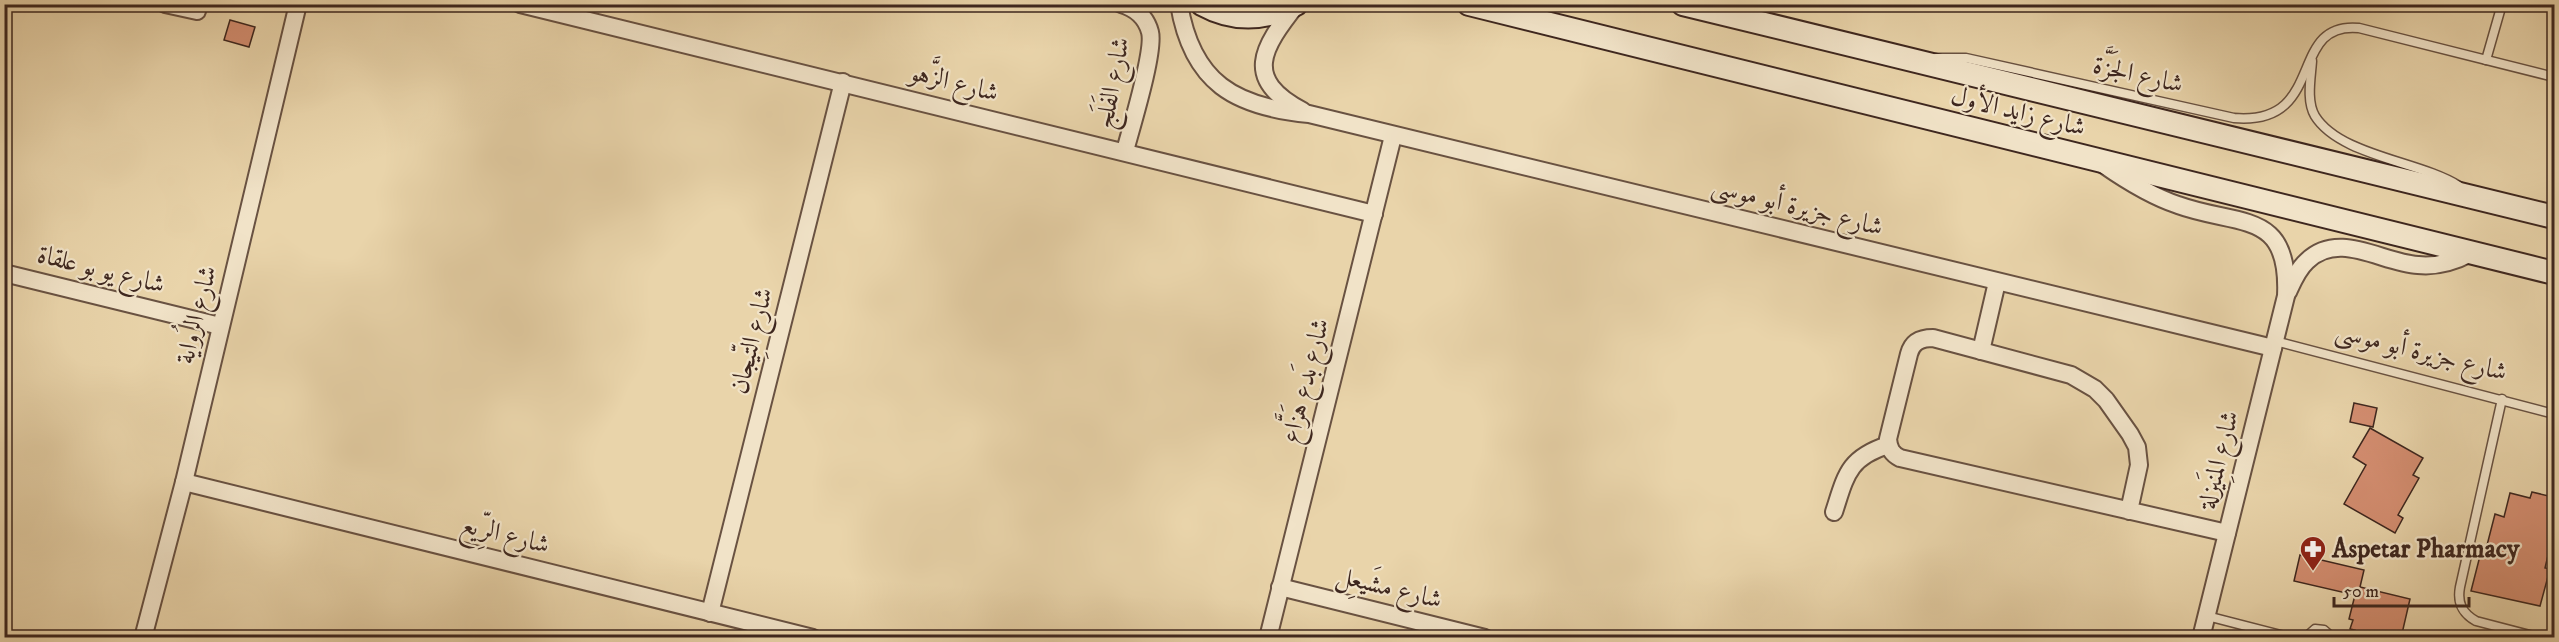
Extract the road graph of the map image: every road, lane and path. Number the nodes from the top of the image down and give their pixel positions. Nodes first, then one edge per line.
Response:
1 (165, 4) edge
2 (298, 4) edge
3 (520, 4) edge
4 (1121, 4) edge
5 (1179, 4) edge
6 (1202, 4) edge
7 (1296, 4) edge
8 (1469, 4) edge
9 (1683, 4) edge
10 (2502, 4) edge
11 (197, 11) dead end
12 (2312, 54) junction
13 (2486, 60) junction
14 (1921, 63) junction
15 (2554, 77) edge
16 (843, 82) junction
17 (1309, 114) junction
18 (1393, 136) junction
19 (1125, 151) junction
20 (2099, 161) junction
21 (2478, 197) junction
22 (1374, 214) junction
23 (2554, 217) edge
24 (2471, 252) junction
25 (4, 273) edge
26 (2554, 273) edge
27 (1997, 282) junction
28 (2286, 296) junction
29 (220, 326) junction
30 (2274, 344) junction
31 (1981, 351) junction
32 (2502, 399) junction
33 (2554, 414) edge
34 (1888, 445) junction
35 (184, 482) junction
36 (2129, 510) junction
37 (1834, 512) dead end
38 (2227, 533) junction
39 (1280, 587) junction
40 (710, 613) junction
41 (2206, 616) junction
42 (143, 638) edge
43 (813, 638) edge
44 (1268, 638) edge
45 (1485, 638) edge
46 (2201, 638) edge
47 (2292, 638) edge
48 (2305, 638) edge
49 (2333, 638) edge
50 (2541, 638) edge

1 - 11 street
2 - 29 street, شارع الرُواية
3 - 16 street, شارع الزَّهو
4 - 19 street, شارع الفَلَج
5 - 17 street, شارع جزيرة أبو موسى
6 - 7 main road
7 - 17 street, شارع جزيرة أبو موسى
8 - 20 main road, شارع زايد الأول
9 - 14 main road, شارع زايد الأول
10 - 13 lane
12 - 13 lane, شارع الجَزَّة
12 - 14 lane, شارع الجَزَّة
12 - 21 lane
13 - 15 lane, شارع الجَزَّة
14 - 21 main road, شارع زايد الأول
16 - 19 street, شارع الزَّهو
16 - 40 street, شارع التِّيجان
17 - 18 street, شارع جزيرة أبو موسى
18 - 22 street, شارع بَدع هَزَّاع
18 - 27 street, شارع جزيرة أبو موسى
19 - 22 street, شارع الزَّهو
20 - 24 main road, شارع زايد الأول
20 - 28 street, شارع المِنَيزلة
21 - 23 main road, شارع زايد الأول
22 - 39 street, شارع بَدع هَزَّاع
24 - 26 main road, شارع زايد الأول
24 - 28 street, شارع المِنَيزلة
25 - 29 street, شارع يو بو علقاة
27 - 30 street, شارع جزيرة أبو موسى
27 - 31 street
28 - 30 street, شارع المِنَيزلة
29 - 35 street, شارع الرُواية
30 - 32 lane, شارع جزيرة أبو موسى
30 - 38 street, شارع المِنَيزلة
31 - 34 street
31 - 36 street
32 - 33 lane, شارع جزيرة أبو موسى
32 - 50 lane
34 - 36 street
34 - 37 street
35 - 40 street, شارع الرِّيع
35 - 42 street, شارع الرُواية
36 - 38 street
38 - 41 street, شارع المِنَيزلة
39 - 44 street, شارع بَدع هَزَّاع
39 - 45 street, شارع مشَيعِل
40 - 43 street, شارع الرِّيع
41 - 46 street, شارع المِنَيزلة
41 - 47 lane
48 - 49 lane

